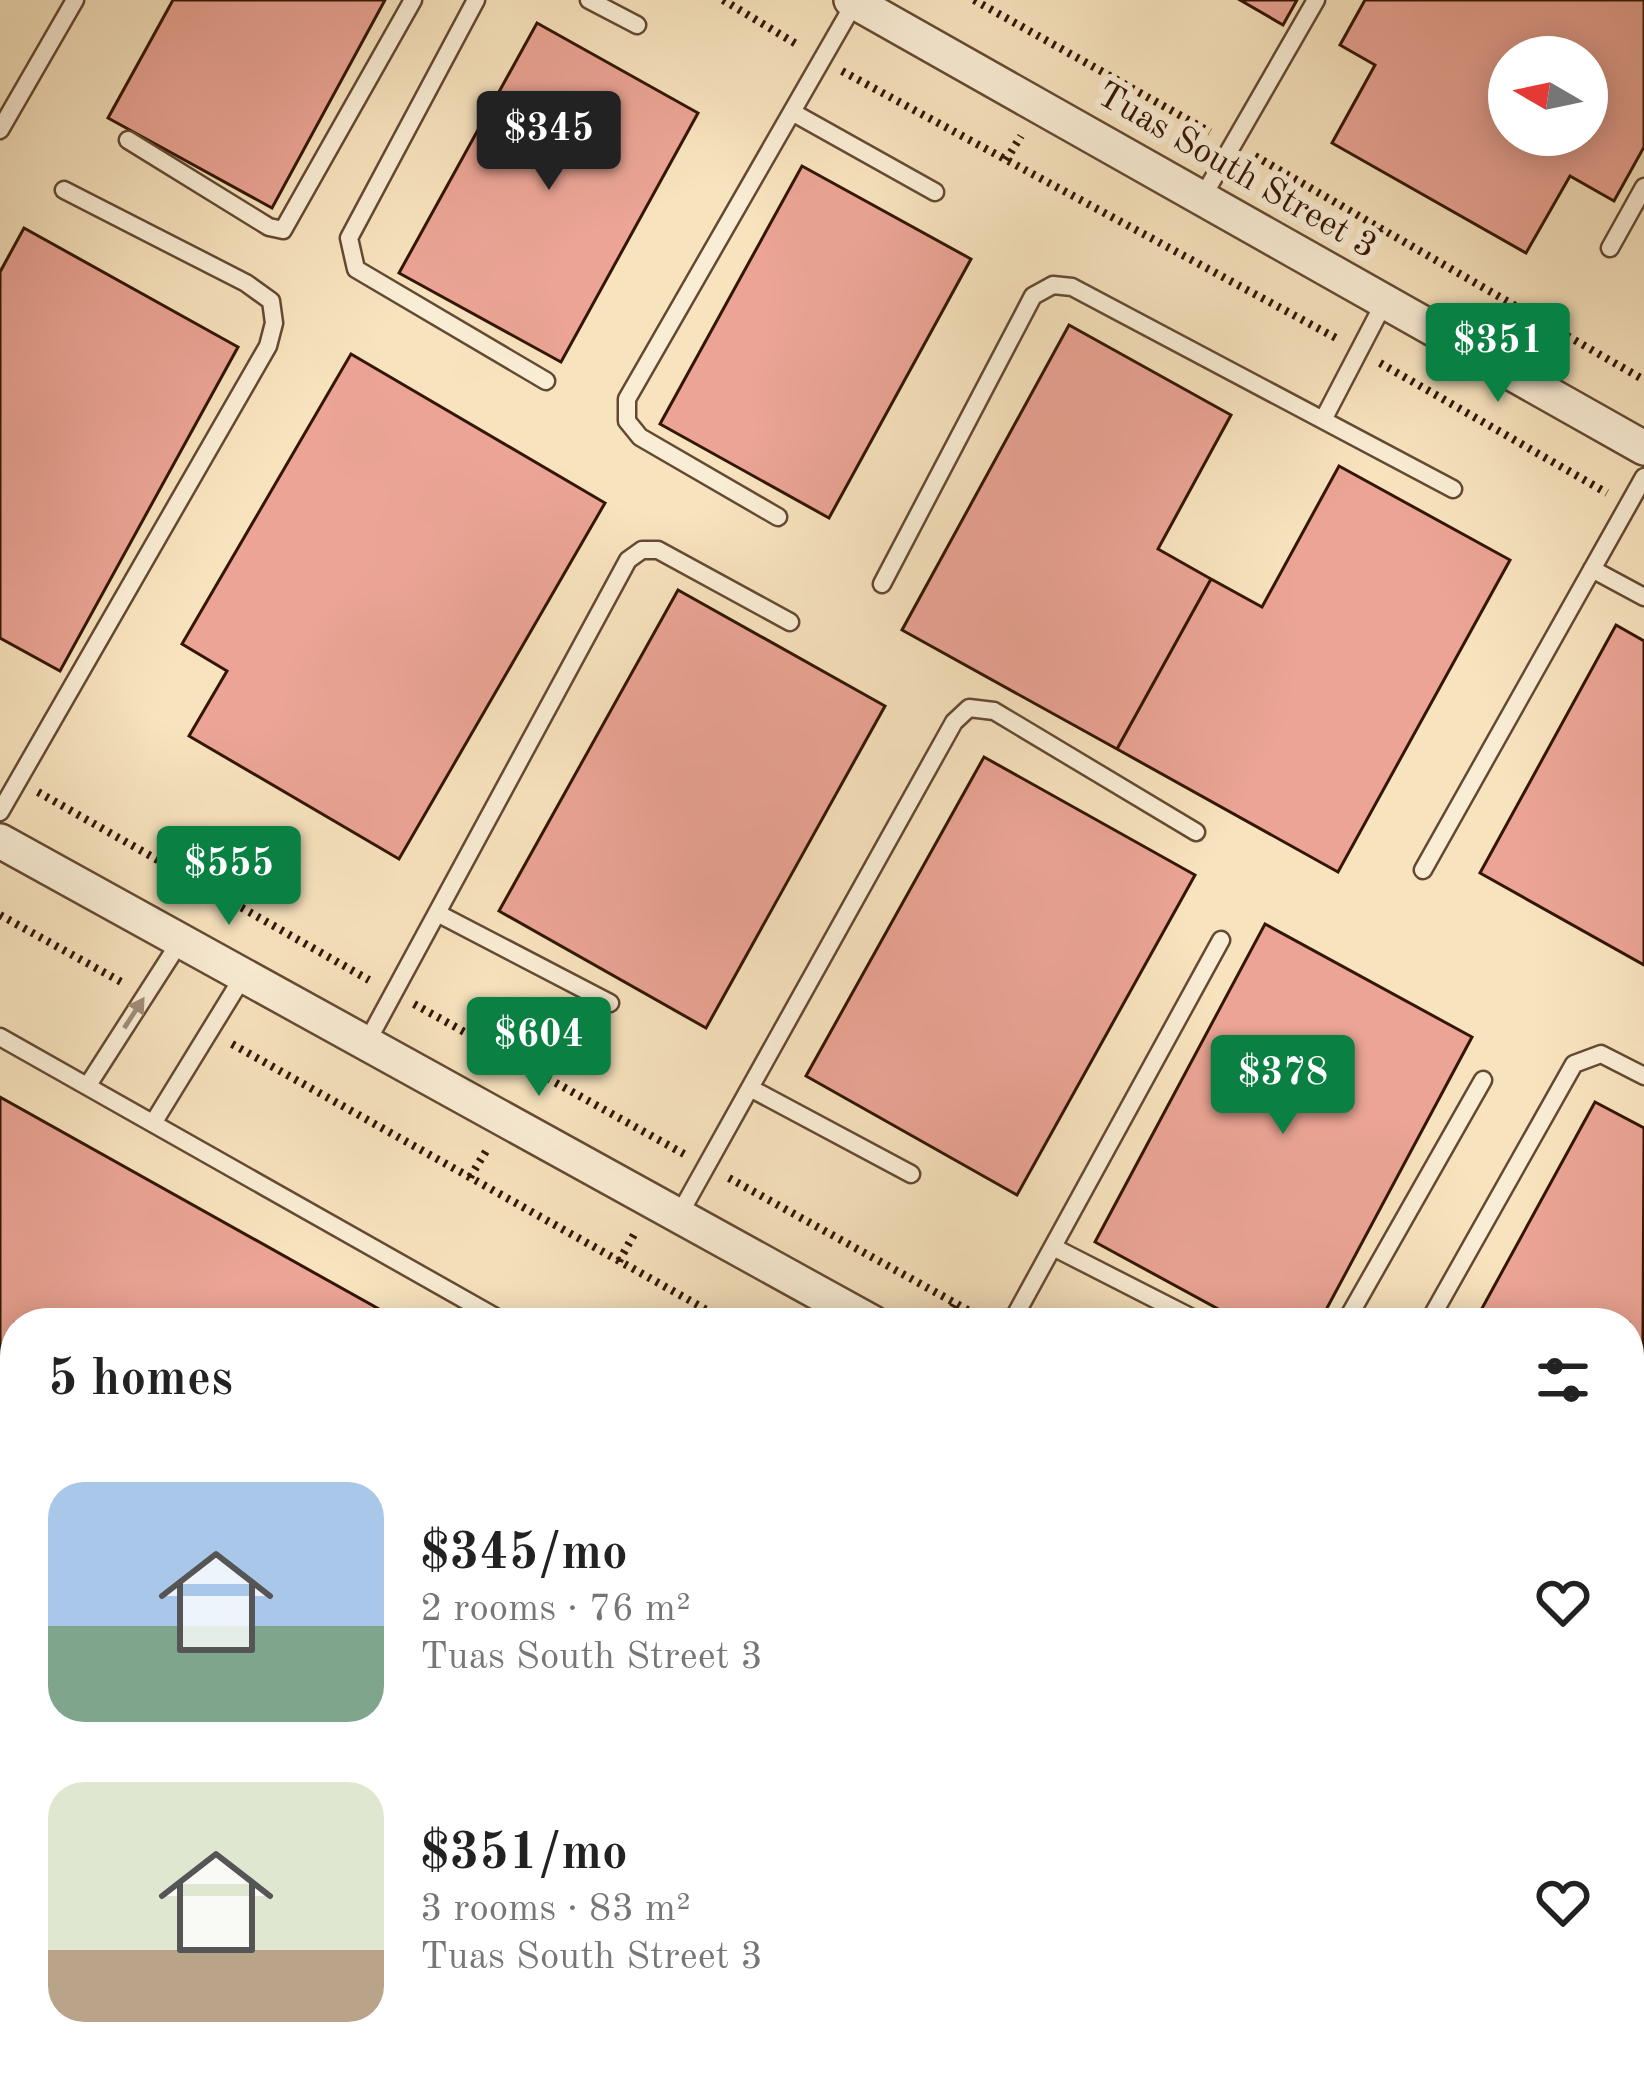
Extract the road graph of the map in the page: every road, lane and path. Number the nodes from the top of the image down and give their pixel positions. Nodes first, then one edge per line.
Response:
1 (75, 0) edge
2 (413, 0) edge
3 (476, 0) edge
4 (589, 0) edge
5 (723, 0) edge
6 (974, 0) edge
7 (1316, 0) edge
8 (853, 1) edge
9 (740, 4) edge
10 (894, 10) edge
11 (637, 25) dead end
12 (822, 60) junction
13 (792, 112) junction
14 (0, 130) edge
15 (128, 140) dead end
16 (1233, 144) junction
17 (1644, 187) edge
18 (64, 190) dead end
19 (935, 192) dead end
20 (1202, 197) junction
21 (1610, 248) dead end
22 (1385, 301) junction
23 (1360, 351) junction
24 (1644, 380) edge
25 (546, 381) dead end
26 (1323, 420) junction
27 (1644, 448) edge
28 (1644, 477) edge
29 (1453, 489) dead end
30 (1628, 506) junction
31 (778, 517) dead end
32 (1592, 569) junction
33 (882, 584) dead end
34 (1644, 598) edge
35 (790, 622) dead end
36 (18, 781) junction
37 (0, 812) edge
38 (1196, 832) dead end
39 (0, 841) edge
40 (1423, 871) dead end
41 (437, 913) junction
42 (0, 915) edge
43 (181, 940) junction
44 (1221, 940) dead end
45 (244, 975) junction
46 (393, 993) junction
47 (146, 995) junction
48 (610, 1003) dead end
49 (209, 1031) junction
50 (0, 1037) edge
51 (367, 1042) junction
52 (1644, 1076) edge
53 (1483, 1080) dead end
54 (88, 1085) junction
55 (750, 1088) junction
56 (155, 1120) junction
57 (706, 1166) junction
58 (911, 1174) dead end
59 (679, 1215) junction
60 (1053, 1246) junction
61 (955, 1303) junction
62 (466, 1308) edge
63 (703, 1308) edge
64 (846, 1308) edge
65 (952, 1308) edge
66 (964, 1308) edge
67 (1019, 1308) edge
68 (1173, 1308) edge
69 (1354, 1308) edge
70 (1436, 1308) edge

1 - 14 lane
2 - 15 lane
3 - 25 lane
4 - 11 lane
5 - 9 path
6 - 16 path
7 - 16 lane
8 - 10 street, Tuas South Street 3
8 - 12 lane
9 - 12 path
10 - 20 street, Tuas South Street 3
12 - 13 lane
12 - 23 path
13 - 19 lane
13 - 31 lane
16 - 20 lane
16 - 24 path
17 - 21 lane
18 - 36 lane
20 - 22 street, Tuas South Street 3
22 - 23 lane
22 - 27 street, Tuas South Street 3
23 - 26 lane
23 - 30 path
26 - 29 lane
26 - 33 lane
28 - 30 lane
30 - 32 lane
32 - 34 lane
32 - 40 lane
35 - 41 lane
36 - 37 lane
36 - 46 path
38 - 55 lane
39 - 43 street
41 - 46 lane
41 - 48 lane
42 - 47 path
43 - 45 street
43 - 47 lane
44 - 60 lane
45 - 49 lane
45 - 51 street
46 - 51 lane
46 - 57 path
54 -> 47 lane
49 - 56 lane
49 - 63 path
50 - 54 lane
51 - 59 street
52 - 70 lane
53 - 69 lane
54 - 56 lane
55 - 57 lane
55 - 58 lane
56 - 62 lane
57 - 59 lane
57 - 61 path
59 - 64 street
60 - 67 lane
60 - 68 lane
61 - 65 path
61 - 66 path

